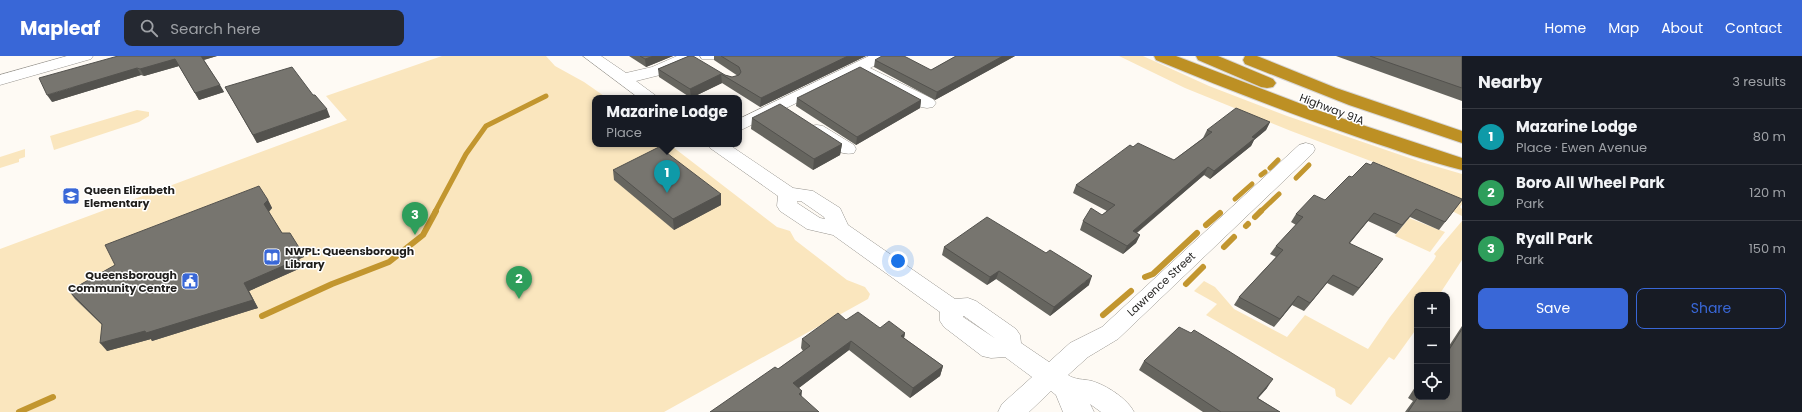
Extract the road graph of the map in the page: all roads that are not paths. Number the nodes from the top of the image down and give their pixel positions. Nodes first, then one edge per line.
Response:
1 (85, 56) edge
2 (591, 56) edge
3 (671, 56) edge
4 (685, 56) edge
5 (693, 56) edge
6 (708, 56) edge
7 (712, 56) edge
8 (881, 56) edge
9 (1162, 56) edge
10 (1204, 56) edge
11 (1241, 56) edge
12 (1271, 56) edge
13 (858, 67) junction
14 (646, 72) junction
15 (719, 72) edge
16 (625, 79) junction
17 (0, 80) edge
18 (646, 95) edge
19 (927, 103) dead end
20 (792, 114) junction
21 (742, 125) edge
22 (1462, 128) edge
23 (1462, 137) edge
24 (720, 147) edge
25 (847, 149) dead end
26 (1306, 149) dead end
27 (1462, 154) edge
28 (1462, 164) edge
29 (1058, 382) junction
30 (1011, 412) edge
31 (1081, 412) edge
32 (1121, 412) edge

1 - 17 street
2 - 16 street
3 - 14 street
4 - 14 street
5 - 15 street
6 - 7 street
8 - 13 street
9 - 28 highway
10 - 27 highway, Highway 91A
11 - 23 highway, Highway 91A
12 - 22 highway
13 - 19 street
13 - 20 street
14 - 16 street
16 - 18 street
20 - 21 street
20 - 25 street
24 - 29 street
26 - 29 street, Lawrence Street
29 - 30 street, Lawrence Street
29 - 31 street
29 - 32 street

